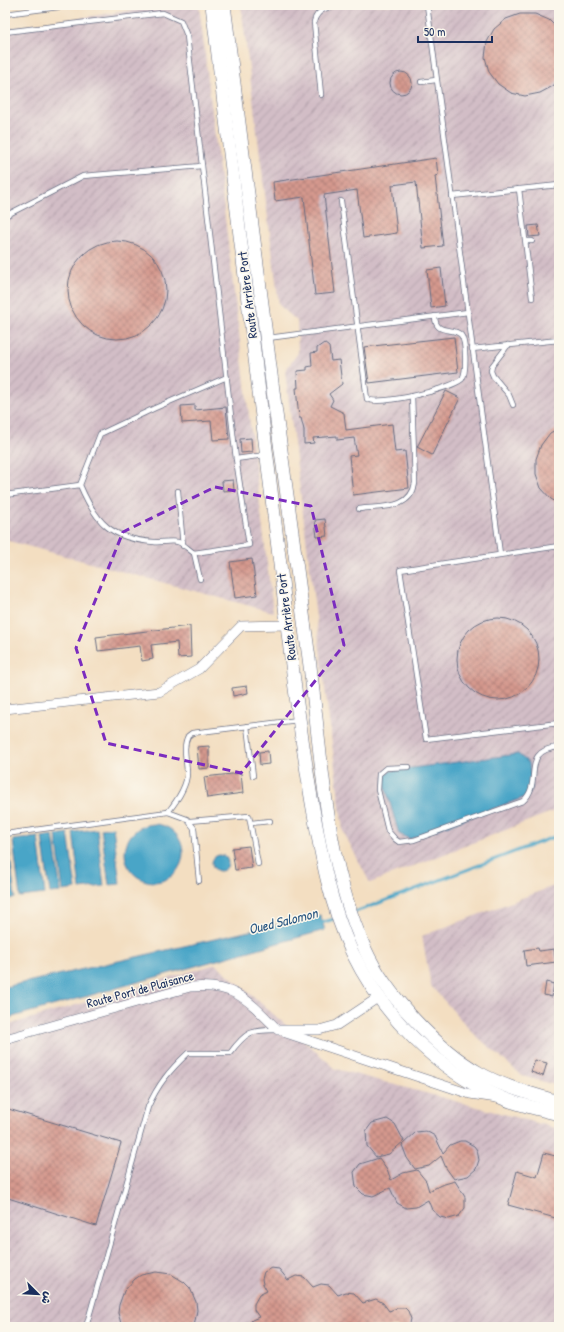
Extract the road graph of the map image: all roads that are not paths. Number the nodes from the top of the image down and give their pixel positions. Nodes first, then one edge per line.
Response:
1 (74, 5) edge
2 (212, 5) edge
3 (224, 5) edge
4 (349, 5) edge
5 (427, 5) edge
6 (326, 6) edge
7 (5, 14) edge
8 (5, 32) edge
9 (436, 80) junction
10 (421, 82) dead end
11 (321, 94) dead end
12 (202, 166) junction
13 (559, 185) edge
14 (519, 189) junction
15 (452, 196) junction
16 (340, 201) dead end
17 (5, 216) edge
18 (526, 241) junction
19 (532, 241) dead end
20 (532, 298) dead end
21 (468, 312) junction
22 (435, 316) junction
23 (358, 326) junction
24 (266, 338) junction
25 (559, 340) edge
26 (508, 345) junction
27 (472, 349) junction
28 (227, 377) junction
29 (412, 396) junction
30 (513, 405) dead end
31 (281, 453) junction
32 (266, 455) junction
33 (236, 459) junction
34 (80, 485) junction
35 (178, 491) dead end
36 (5, 495) edge
37 (359, 509) dead end
38 (184, 546) junction
39 (559, 546) edge
40 (194, 553) junction
41 (500, 554) junction
42 (200, 579) dead end
43 (287, 624) junction
44 (5, 709) edge
45 (298, 720) junction
46 (559, 723) edge
47 (247, 726) junction
48 (559, 747) edge
49 (409, 767) dead end
50 (253, 776) dead end
51 (168, 812) junction
52 (198, 820) junction
53 (190, 821) junction
54 (270, 821) dead end
55 (251, 823) junction
56 (194, 828) junction
57 (5, 834) edge
58 (258, 864) dead end
59 (199, 881) dead end
60 (352, 933) junction
61 (379, 997) junction
62 (278, 1030) junction
63 (5, 1039) edge
64 (502, 1098) junction
65 (559, 1102) edge
66 (559, 1114) edge
67 (86, 1327) edge

1 - 7 lane
2 - 32 street, Route Arrière Port
3 - 24 street, Route Arrière Port
4 - 6 lane
5 - 9 lane
6 - 11 lane
8 - 12 lane
9 - 10 lane
9 - 15 lane
12 - 17 lane
12 - 28 lane
13 - 14 lane
14 - 15 lane
14 - 18 lane
15 - 21 lane
16 - 23 lane
18 - 19 lane
18 - 20 lane
21 - 22 lane
21 - 27 lane
22 - 23 lane
22 - 29 lane
23 - 24 lane
23 - 29 lane
24 - 31 street, Route Arrière Port
25 - 26 lane
26 - 27 lane
26 - 30 lane
27 - 41 lane
28 - 33 lane
28 - 34 lane
29 - 37 lane
31 - 32 lane
31 - 60 street, Route Arrière Port
32 - 33 lane
32 - 43 street, Route Arrière Port
33 - 40 lane
34 - 36 lane
34 - 38 lane
35 - 38 lane
38 - 40 lane
39 - 41 lane
40 - 42 lane
41 - 46 lane
43 - 44 street
43 - 45 street, Route Arrière Port
45 - 47 lane
45 - 60 street, Route Arrière Port
47 - 50 lane
47 - 51 lane
48 - 49 lane
51 - 53 lane
51 - 57 lane
52 - 53 lane
52 - 55 lane
52 - 56 lane
53 - 56 lane
54 - 55 lane
55 - 58 lane
56 - 59 lane
60 - 61 street, Route Arrière Port
60 - 65 street, Route Arrière Port
61 - 62 street
61 - 64 street, Route Arrière Port
62 - 63 street, Route Port de Plaisance
62 - 64 street
62 - 67 lane
64 - 66 street, Route Arrière Port

